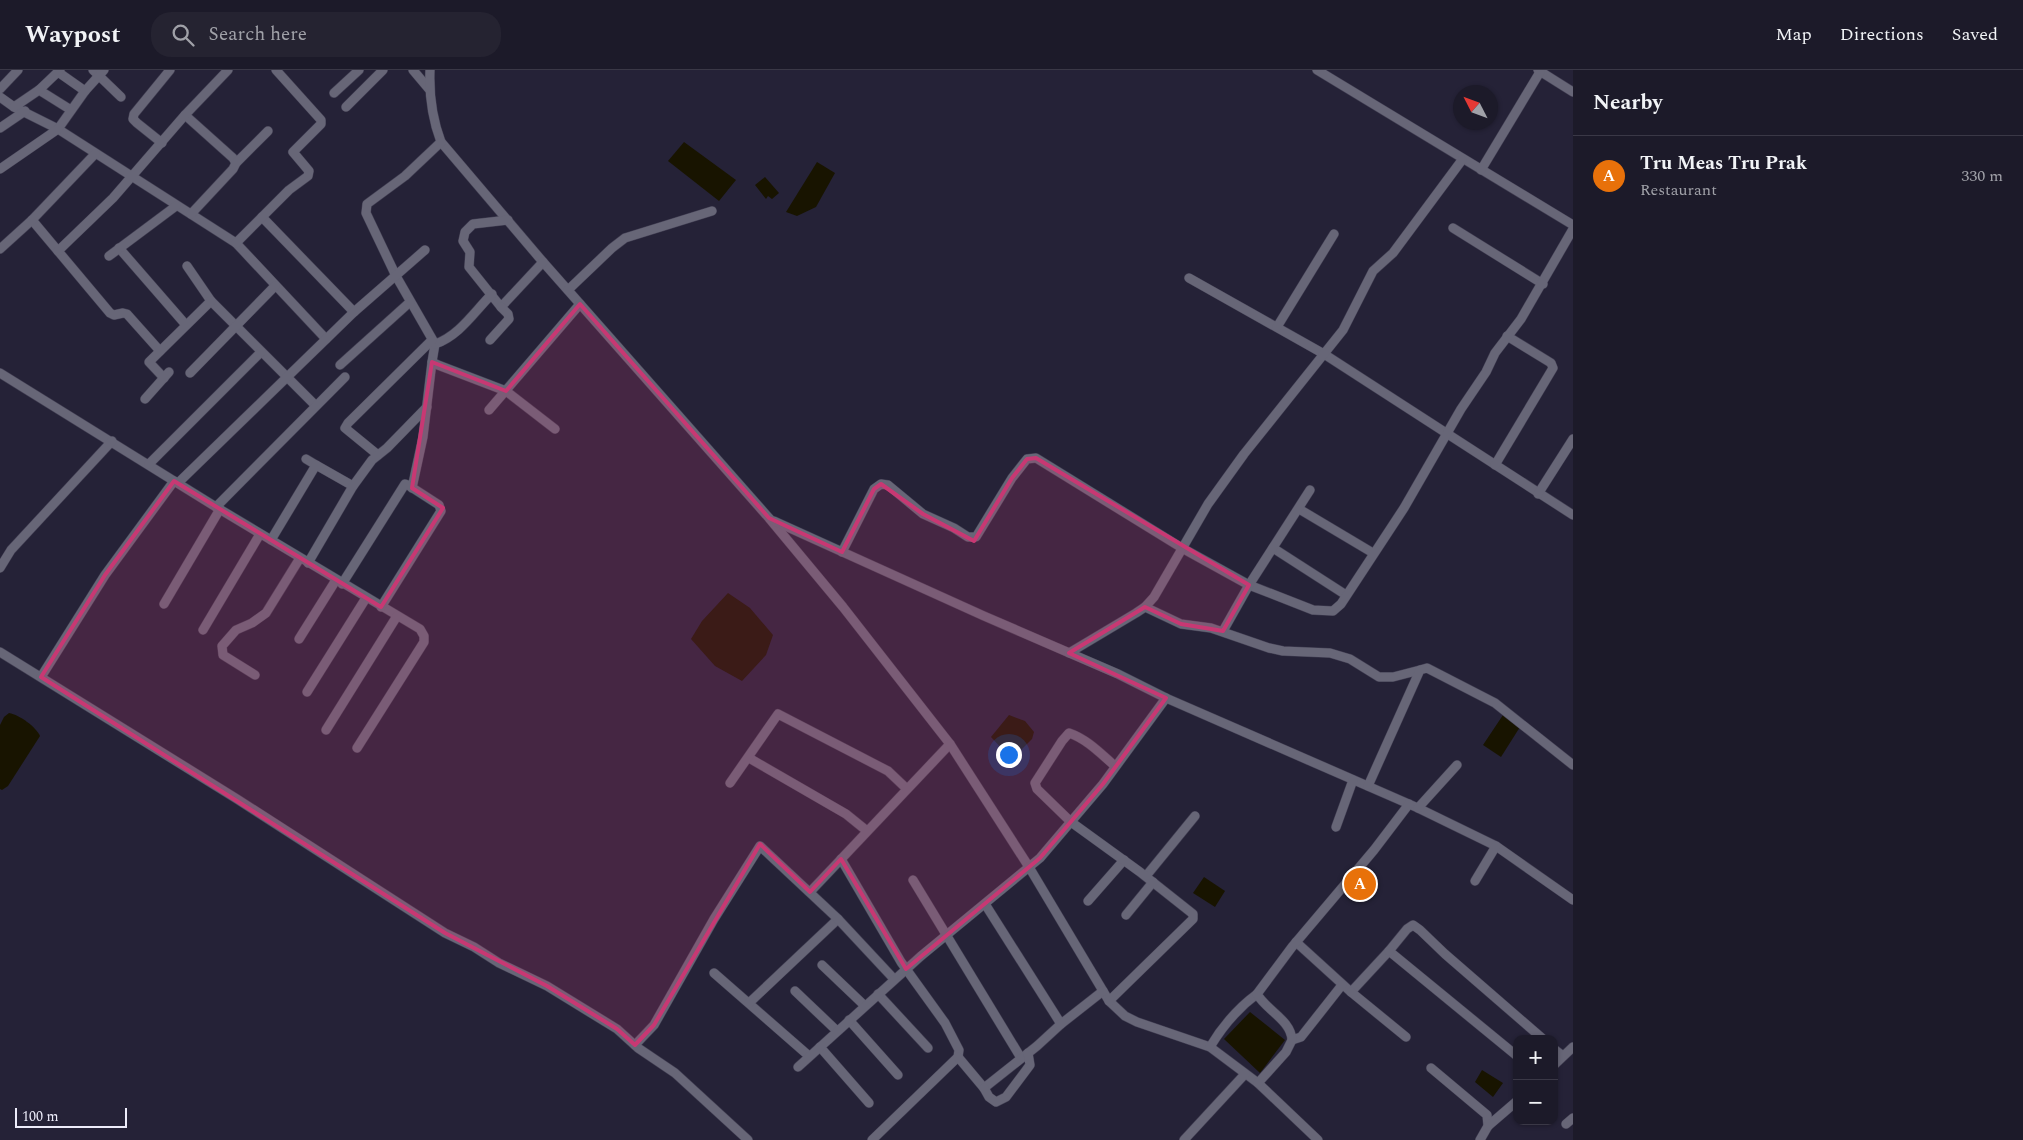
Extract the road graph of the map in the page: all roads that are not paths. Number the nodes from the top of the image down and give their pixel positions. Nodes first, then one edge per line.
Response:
1 (18, 70) edge
2 (170, 70) edge
3 (276, 70) edge
4 (359, 70) edge
5 (383, 70) edge
6 (413, 70) edge
7 (430, 70) edge
8 (1317, 70) edge
9 (59, 71) edge
10 (1539, 71) edge
11 (99, 72) edge
12 (221, 72) edge
13 (0, 89) edge
14 (429, 89) junction
15 (40, 90) junction
16 (84, 91) junction
17 (334, 92) dead end
18 (1573, 92) edge
19 (0, 97) edge
20 (121, 97) dead end
21 (14, 107) junction
22 (346, 107) dead end
23 (71, 110) junction
24 (25, 111) junction
25 (184, 115) junction
26 (0, 128) edge
27 (58, 129) junction
28 (268, 131) dead end
29 (441, 142) junction
30 (162, 143) junction
31 (95, 154) junction
32 (1462, 160) junction
33 (236, 163) junction
34 (0, 169) edge
35 (1481, 170) junction
36 (132, 176) junction
37 (176, 206) junction
38 (712, 211) dead end
39 (192, 214) junction
40 (262, 217) junction
41 (32, 220) junction
42 (508, 220) junction
43 (1573, 227) edge
44 (1453, 228) dead end
45 (1334, 234) dead end
46 (236, 243) junction
47 (119, 248) junction
48 (0, 249) edge
49 (425, 250) dead end
50 (58, 251) junction
51 (109, 256) dead end
52 (543, 262) junction
53 (187, 266) dead end
54 (396, 276) junction
55 (1189, 278) dead end
56 (1542, 284) junction
57 (275, 286) junction
58 (568, 290) junction
59 (492, 294) junction
60 (211, 300) junction
61 (410, 302) junction
62 (580, 304) junction
63 (501, 307) junction
64 (354, 312) junction
65 (186, 325) junction
66 (236, 326) junction
67 (1277, 327) junction
68 (1507, 336) junction
69 (326, 339) junction
70 (490, 340) dead end
71 (434, 342) junction
72 (160, 351) junction
73 (262, 352) junction
74 (1324, 354) junction
75 (432, 362) junction
76 (340, 365) dead end
77 (0, 373) edge
78 (190, 373) dead end
79 (287, 377) junction
80 (345, 377) dead end
81 (506, 391) junction
82 (145, 399) dead end
83 (315, 406) junction
84 (427, 406) junction
85 (489, 410) dead end
86 (554, 430) dead end
87 (1448, 434) junction
88 (1573, 439) edge
89 (112, 441) junction
90 (378, 455) junction
91 (306, 459) dead end
92 (149, 464) junction
93 (1495, 464) junction
94 (316, 465) junction
95 (176, 482) junction
96 (353, 486) junction
97 (412, 488) junction
98 (1310, 490) dead end
99 (1538, 494) junction
100 (218, 508) junction
101 (1299, 509) junction
102 (1573, 514) edge
103 (769, 518) junction
104 (260, 534) junction
105 (270, 540) junction
106 (1182, 548) junction
107 (1273, 548) junction
108 (842, 552) junction
109 (1373, 553) junction
110 (304, 560) junction
111 (0, 568) edge
112 (339, 582) junction
113 (1249, 585) junction
114 (1346, 594) junction
115 (366, 598) junction
116 (164, 604) dead end
117 (381, 607) junction
118 (1145, 607) junction
119 (397, 616) junction
120 (203, 630) dead end
121 (1223, 631) junction
122 (298, 639) dead end
123 (0, 652) edge
124 (1069, 653) junction
125 (1420, 670) junction
126 (255, 675) dead end
127 (42, 677) junction
128 (307, 692) dead end
129 (1166, 698) junction
130 (326, 730) dead end
131 (950, 744) junction
132 (357, 748) dead end
133 (749, 758) junction
134 (1457, 765) dead end
135 (1573, 765) edge
136 (1116, 766) junction
137 (1354, 780) junction
138 (730, 784) dead end
139 (1368, 786) junction
140 (907, 789) junction
141 (1409, 804) junction
142 (1418, 808) junction
143 (1195, 816) dead end
144 (1071, 822) junction
145 (1336, 826) dead end
146 (867, 831) junction
147 (1496, 846) junction
148 (841, 859) junction
149 (1124, 860) junction
150 (1028, 867) junction
151 (1146, 876) junction
152 (913, 880) dead end
153 (1475, 881) dead end
154 (1154, 882) junction
155 (810, 892) junction
156 (1573, 900) edge
157 (1088, 901) dead end
158 (985, 904) junction
159 (1126, 915) dead end
160 (838, 918) junction
161 (946, 936) junction
162 (1296, 942) junction
163 (1389, 951) junction
164 (822, 965) dead end
165 (906, 969) junction
166 (714, 973) dead end
167 (894, 979) junction
168 (1342, 985) junction
169 (794, 991) dead end
170 (1103, 991) junction
171 (1351, 992) junction
172 (878, 994) junction
173 (1256, 994) junction
174 (1109, 1001) junction
175 (749, 1003) junction
176 (865, 1006) junction
177 (849, 1020) junction
178 (1061, 1024) junction
179 (837, 1032) junction
180 (1538, 1035) edge
181 (1406, 1037) dead end
182 (1292, 1040) junction
183 (635, 1045) junction
184 (1210, 1046) junction
185 (1573, 1046) edge
186 (820, 1047) junction
187 (928, 1048) dead end
188 (1558, 1052) edge
189 (1513, 1053) edge
190 (809, 1056) junction
191 (1025, 1056) junction
192 (1563, 1056) junction
193 (958, 1057) junction
194 (1558, 1061) edge
195 (798, 1067) dead end
196 (1431, 1068) dead end
197 (1245, 1074) junction
198 (898, 1075) dead end
199 (1258, 1082) junction
200 (984, 1088) junction
201 (870, 1102) dead end
202 (1513, 1104) edge
203 (1573, 1118) edge
204 (1566, 1124) dead end
205 (1488, 1126) junction
206 (748, 1140) edge
207 (872, 1140) edge
208 (1184, 1140) edge
209 (1318, 1140) edge
210 (1480, 1140) edge

1 - 13 street
2 - 30 street
3 - 40 street
4 - 17 street
5 - 22 street
6 - 14 street
7 - 14 street
8 - 32 street
9 - 15 street
9 - 16 street
10 - 18 street
10 - 35 street
11 - 16 street
11 - 20 street
12 - 25 street
14 - 29 street
15 - 21 street
15 - 23 street
16 - 23 street
19 - 21 street
21 - 24 street
23 - 27 street
24 - 26 street
24 - 27 street
25 - 30 street
25 - 33 street
27 - 31 street
27 - 34 street
28 - 33 street
29 - 42 street
29 - 54 street
30 - 36 street
31 - 36 street
31 - 41 street
32 - 35 street
32 - 74 street
33 - 39 street
35 - 43 street
36 - 37 street
36 - 50 street
37 - 39 street
37 - 47 street
38 - 58 street
39 - 46 street
40 - 46 street
40 - 64 street
41 - 48 street
41 - 50 street
42 - 52 street
42 - 59 street
43 - 56 street
44 - 56 street
45 - 67 street
46 - 57 street
47 - 51 street
47 - 65 street
49 - 54 street
50 - 72 street
52 - 58 street
52 - 63 street
53 - 60 street
54 - 61 street
54 - 64 street
55 - 67 street
56 - 68 street
57 - 66 street
57 - 69 street
58 - 62 street
59 - 63 street
59 - 71 street
60 - 65 street
60 - 66 street
61 - 71 street
61 - 76 street
62 - 81 street
62 - 103 street
63 - 70 street
64 - 69 street
65 - 72 street
66 - 73 street
66 - 78 street
67 - 74 street
68 - 87 street
68 - 93 street
69 - 79 street
71 - 75 street
71 - 90 street
72 - 82 street
73 - 79 street
73 - 92 street
74 - 87 street
74 - 106 street
75 - 81 street
75 - 84 street
77 - 89 street
79 - 83 street
79 - 95 street
80 - 83 street
81 - 85 street
81 - 86 street
83 - 100 street
84 - 90 street
84 - 97 street
87 - 93 street
87 - 109 street
88 - 99 street
89 - 92 street
89 - 111 street
90 - 96 street
91 - 94 street
92 - 95 street
93 - 99 street
94 - 96 street
94 - 105 street
95 - 100 street
95 - 127 street
96 - 110 street
97 - 112 street
97 - 117 street
98 - 101 street
99 - 102 street
100 - 104 street
100 - 116 street
101 - 107 street
101 - 109 street
103 - 108 street
103 - 131 street
104 - 105 street
104 - 120 street
105 - 110 street
106 - 108 street
106 - 113 street
106 - 118 street
107 - 113 street
107 - 114 street
108 - 124 street
109 - 114 street
110 - 112 street
110 - 126 street
112 - 115 street
112 - 122 street
113 - 114 street
113 - 121 street
115 - 117 street
115 - 128 street
117 - 119 street
118 - 121 street
118 - 124 street
119 - 130 street
119 - 132 street
121 - 125 street
123 - 127 street
124 - 129 street
125 - 135 street
125 - 139 street
127 - 183 street
129 - 136 street
129 - 137 street
131 - 140 street
131 - 150 street
133 - 138 street
133 - 140 street
133 - 146 street
134 - 142 street
136 - 144 street
136 - 144 street
137 - 139 street
137 - 145 street
139 - 141 street
140 - 146 street
141 - 142 street
141 - 162 street
142 - 147 street
143 - 151 street
144 - 149 street
144 - 150 street
146 - 148 street
147 - 153 street
147 - 156 street
148 - 155 street
148 - 165 street
149 - 151 street
149 - 157 street
150 - 158 street
150 - 170 street
151 - 154 street
152 - 161 street
154 - 159 street
154 - 174 street
155 - 160 street
155 - 183 street
158 - 161 street
158 - 178 street
160 - 167 street
160 - 175 street
161 - 165 street
161 - 191 street
162 - 168 street
162 - 173 street
163 - 171 street
163 - 180 street
163 - 189 street
164 - 176 street
165 - 167 street
165 - 193 street
166 - 175 street
167 - 172 street
168 - 171 street
168 - 182 street
169 - 179 street
170 - 174 street
170 - 178 street
171 - 181 street
172 - 176 street
172 - 187 street
173 - 182 street
173 - 184 street
174 - 184 street
175 - 190 street
176 - 177 street
177 - 179 street
177 - 198 street
178 - 191 street
179 - 186 street
182 - 199 street
183 - 206 street
184 - 197 street
185 - 192 street
186 - 190 street
186 - 201 street
188 - 192 street
190 - 195 street
191 - 200 street
191 - 200 street
192 - 194 street
193 - 200 street
193 - 207 street
196 - 205 street
197 - 199 street
197 - 208 street
199 - 209 street
202 - 205 street
203 - 204 street
205 - 210 street

